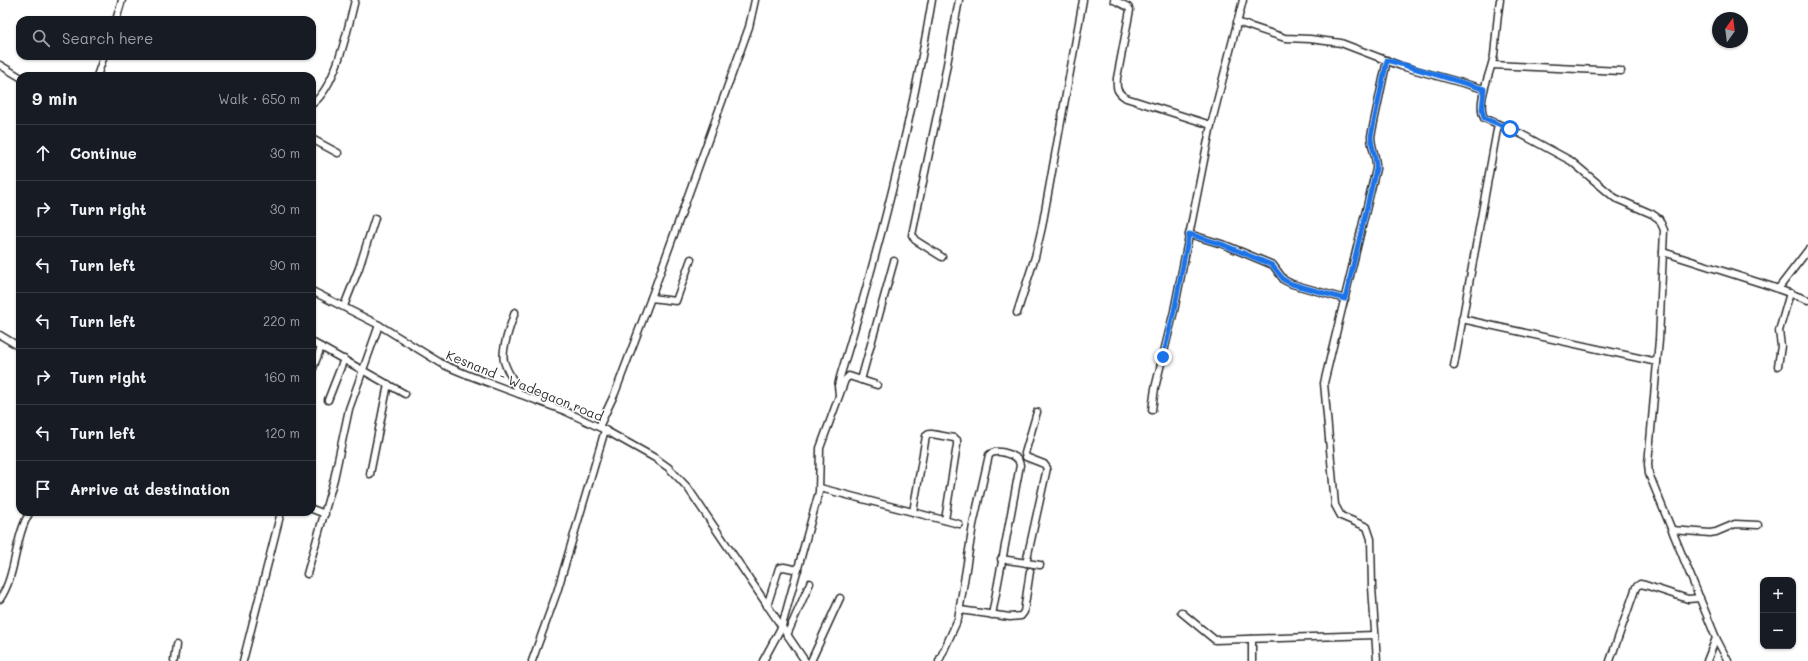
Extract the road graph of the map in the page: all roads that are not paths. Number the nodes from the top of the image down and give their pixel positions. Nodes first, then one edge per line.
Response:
1 (122, 0) edge
2 (356, 0) edge
3 (755, 0) edge
4 (932, 0) edge
5 (959, 0) edge
6 (1082, 0) edge
7 (1114, 0) edge
8 (1243, 0) edge
9 (1500, 0) edge
10 (117, 16) edge
11 (1237, 22) junction
12 (103, 60) edge
13 (1387, 60) junction
14 (0, 65) edge
15 (1492, 65) junction
16 (1621, 71) dead end
17 (98, 72) edge
18 (16, 75) edge
19 (1484, 89) junction
20 (316, 101) edge
21 (1498, 124) junction
22 (1211, 125) junction
23 (316, 141) edge
24 (338, 153) dead end
25 (375, 218) dead end
26 (1189, 234) junction
27 (1808, 250) edge
28 (1663, 252) junction
29 (942, 257) dead end
30 (691, 259) dead end
31 (894, 261) dead end
32 (1778, 289) junction
33 (316, 293) edge
34 (1790, 293) junction
35 (651, 298) junction
36 (1345, 299) junction
37 (1808, 300) edge
38 (344, 306) junction
39 (515, 312) dead end
40 (1017, 313) dead end
41 (1462, 319) junction
42 (379, 325) junction
43 (0, 335) edge
44 (316, 344) edge
45 (16, 345) edge
46 (321, 347) junction
47 (344, 359) junction
48 (316, 360) edge
49 (1657, 362) junction
50 (1454, 366) dead end
51 (1778, 366) dead end
52 (362, 369) junction
53 (861, 380) junction
54 (388, 384) junction
55 (877, 384) dead end
56 (405, 394) dead end
57 (519, 394) junction
58 (839, 395) junction
59 (328, 400) dead end
60 (1152, 410) dead end
61 (1037, 412) dead end
62 (602, 428) junction
63 (1026, 455) junction
64 (1019, 460) junction
65 (370, 474) dead end
66 (820, 488) junction
67 (316, 511) edge
68 (914, 512) junction
69 (325, 514) junction
70 (28, 516) edge
71 (280, 516) edge
72 (945, 520) junction
73 (960, 524) dead end
74 (1758, 525) dead end
75 (1672, 530) junction
76 (1001, 559) junction
77 (1026, 563) junction
78 (1040, 564) dead end
79 (798, 570) junction
80 (1030, 571) dead end
81 (307, 574) dead end
82 (810, 583) dead end
83 (840, 598) dead end
84 (1700, 598) junction
85 (0, 600) edge
86 (768, 606) junction
87 (960, 610) junction
88 (1181, 612) dead end
89 (992, 615) junction
90 (782, 626) junction
91 (787, 635) junction
92 (1375, 635) junction
93 (1716, 638) junction
94 (1252, 639) junction
95 (176, 644) dead end
96 (174, 661) edge
97 (243, 661) edge
98 (532, 661) edge
99 (763, 661) edge
100 (805, 661) edge
101 (811, 661) edge
102 (939, 661) edge
103 (1252, 661) edge
104 (1377, 661) edge
105 (1610, 661) edge
106 (1707, 661) edge
107 (1728, 661) edge

1 - 10 street
2 - 20 street
3 - 35 street
4 - 58 street
5 - 29 street
6 - 40 street
7 - 22 street
8 - 11 street
9 - 15 street
11 - 13 street
11 - 22 street
12 - 17 street
13 - 19 street
13 - 36 street
14 - 18 street
15 - 16 street
15 - 19 street
19 - 21 street
21 - 28 street
21 - 41 street
22 - 26 street
23 - 24 street
25 - 38 street
26 - 36 street
26 - 60 street
27 - 32 street
28 - 32 street
28 - 49 street
30 - 35 street
31 - 53 street
32 - 34 street
33 - 38 street, Kesnand - Wadegaon road
34 - 37 street
34 - 51 street
35 - 62 street
36 - 92 street
38 - 42 street, Kesnand - Wadegaon road
39 - 57 street
41 - 49 street
41 - 50 street
42 - 52 street
42 - 57 street, Kesnand - Wadegaon road
43 - 45 street
44 - 46 street
46 - 47 street
46 - 48 street
47 - 52 street
47 - 59 street
49 - 75 street
52 - 54 street
52 - 69 street
53 - 55 street
53 - 58 street
54 - 56 street
54 - 65 street
57 - 62 street, Kesnand - Wadegaon road
58 - 66 street
61 - 63 street
62 - 86 street, Kesnand - Wadegaon road
62 - 98 street
63 - 64 street
63 - 77 street
64 - 76 street
64 - 87 street
66 - 68 street
66 - 79 street
67 - 69 street
68 - 72 street
68 - 72 street
69 - 81 street
70 - 85 street
71 - 97 street
72 - 73 street
74 - 75 street
75 - 84 street
76 - 77 street
76 - 89 street
77 - 78 street
79 - 86 street
79 - 90 street
80 - 89 street
82 - 91 street
83 - 101 street
84 - 93 street
84 - 105 street
86 - 90 street, Kesnand - Wadegaon road
87 - 89 street
87 - 102 street
88 - 94 street
90 - 91 street, Kesnand - Wadegaon road
90 - 99 street
91 - 100 street, Kesnand - Wadegaon road
92 - 94 street
92 - 104 street
93 - 106 street
93 - 107 street
94 - 103 street
95 - 96 street

